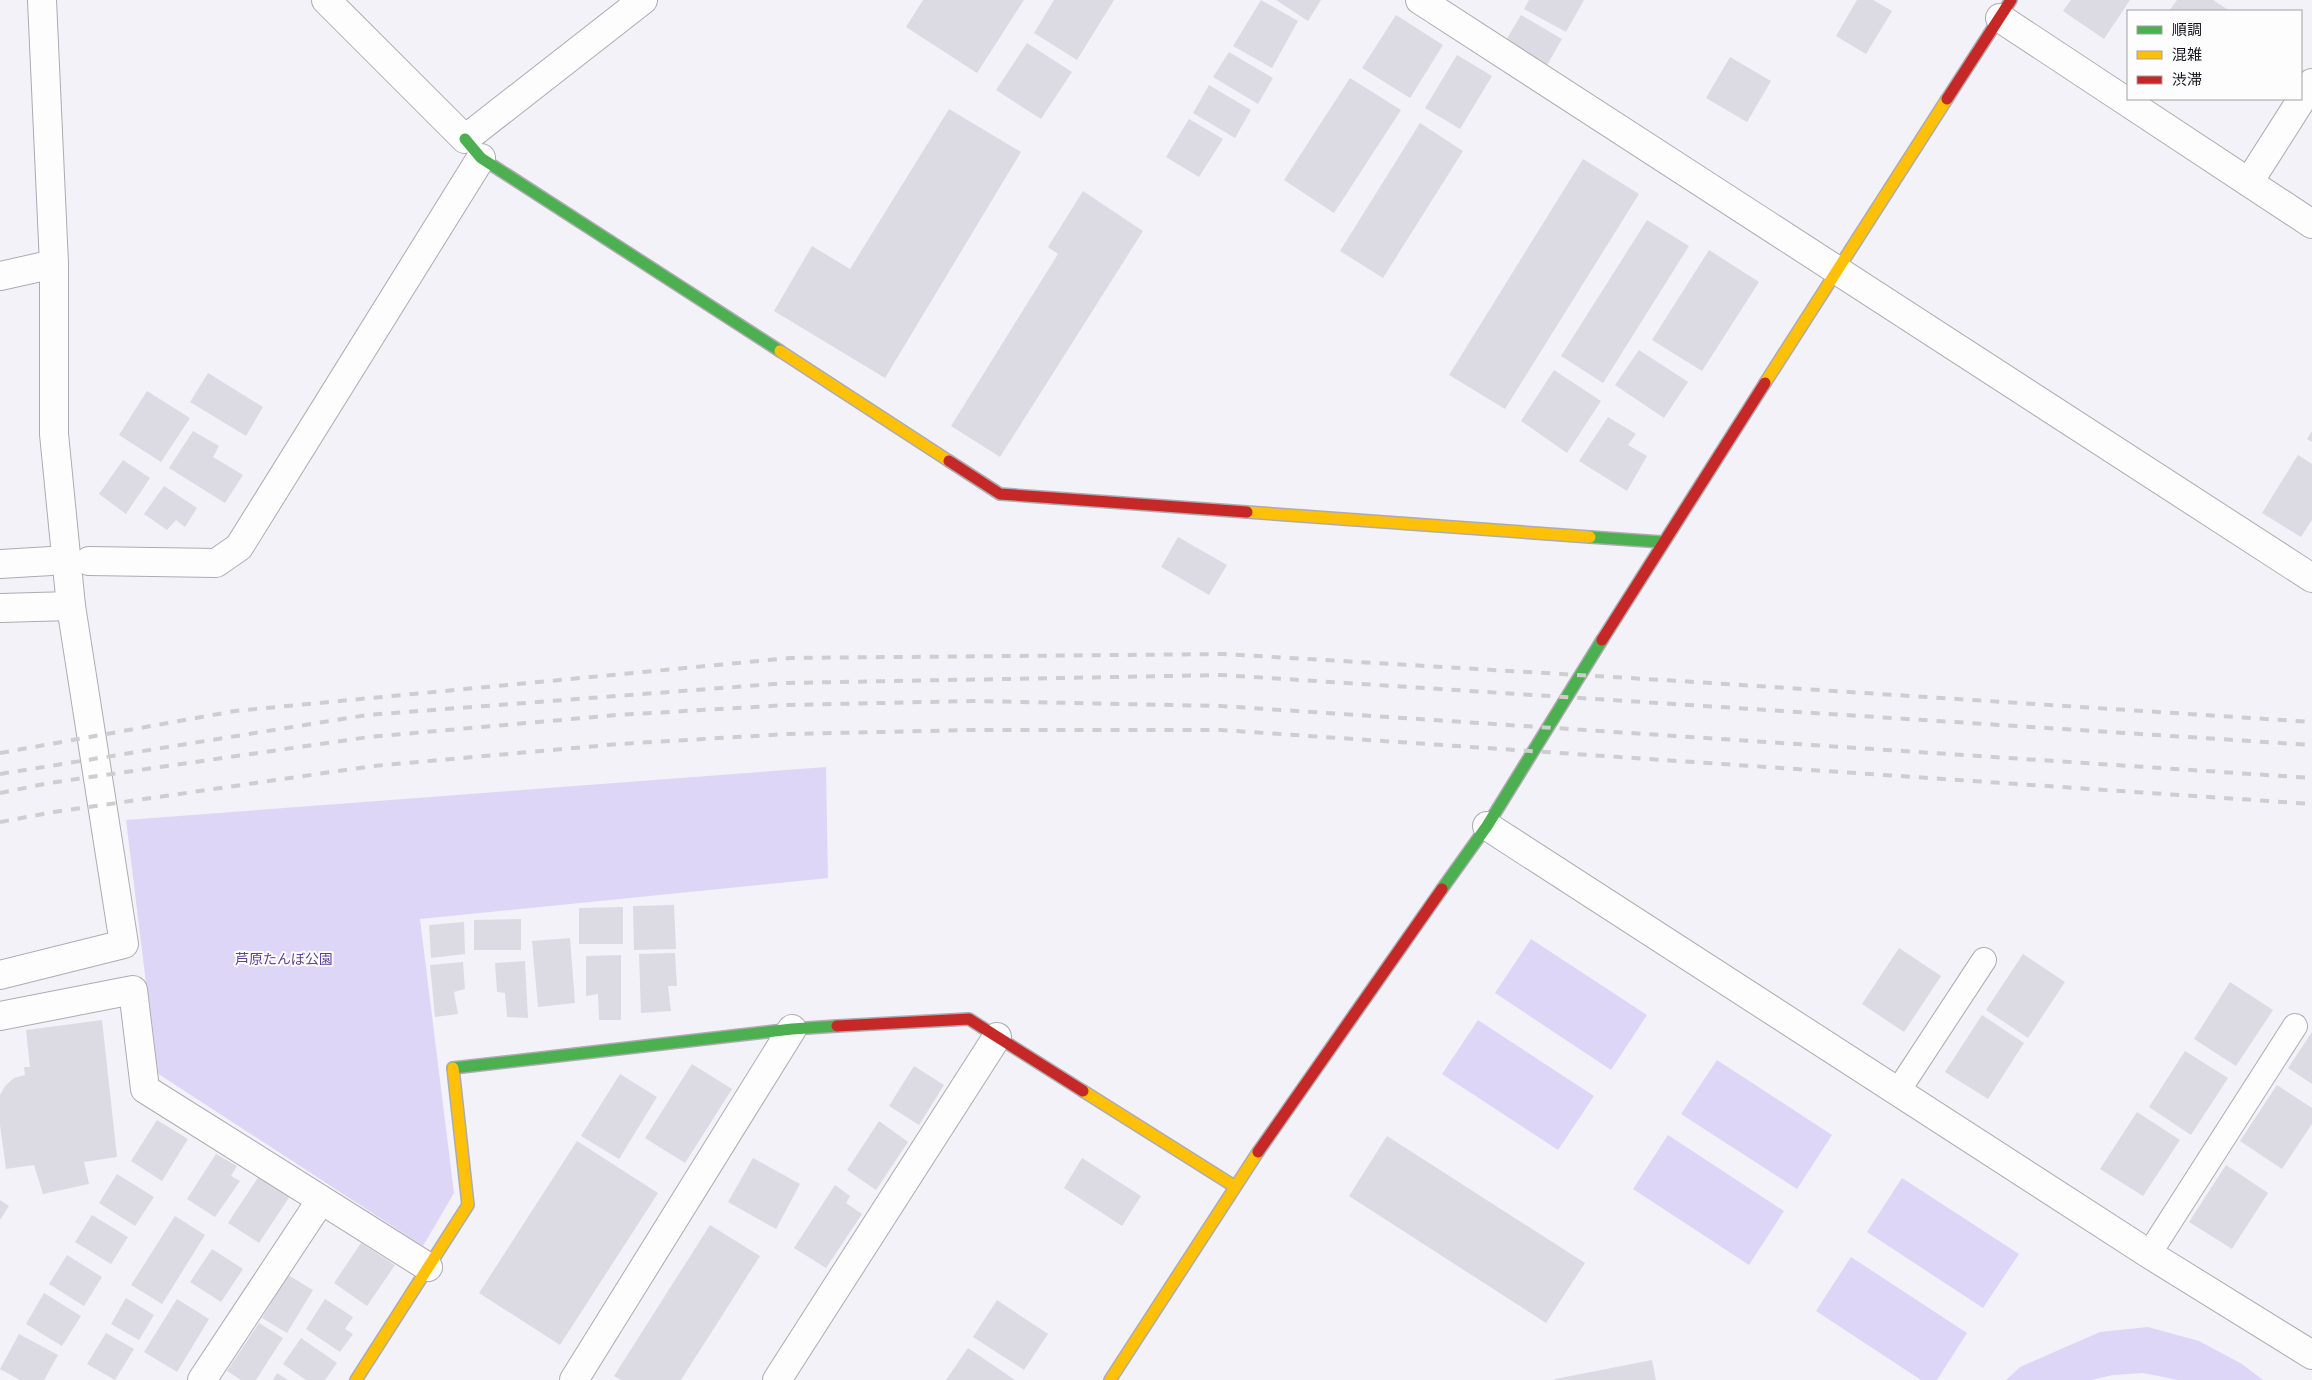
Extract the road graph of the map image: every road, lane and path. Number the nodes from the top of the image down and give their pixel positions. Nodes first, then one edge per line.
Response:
1 (42, 0) edge
2 (326, 0) edge
3 (643, 0) edge
4 (1420, 0) edge
5 (2006, 9) edge
6 (2312, 83) edge
7 (2127, 95) edge
8 (2302, 99) edge
9 (2134, 100) edge
10 (2301, 100) edge
11 (473, 149) junction
12 (2249, 182) junction
13 (2312, 224) edge
14 (54, 264) junction
15 (1837, 271) junction
16 (0, 276) edge
17 (1662, 542) junction
18 (51, 561) dead end
19 (89, 561) dead end
20 (0, 564) edge
21 (2312, 578) edge
22 (71, 606) junction
23 (0, 608) edge
24 (1488, 826) junction
25 (1984, 960) dead end
26 (0, 975) edge
27 (0, 1016) edge
28 (2295, 1026) dead end
29 (792, 1030) junction
30 (997, 1037) junction
31 (1898, 1091) junction
32 (1234, 1186) junction
33 (321, 1200) junction
34 (2149, 1254) junction
35 (428, 1267) junction
36 (2312, 1355) edge
37 (362, 1378) edge
38 (202, 1380) edge
39 (574, 1380) edge
40 (777, 1380) edge
41 (1110, 1380) edge

1 - 14 street
2 - 11 street
3 - 11 street
4 - 15 street
5 - 7 street
5 - 15 street
6 - 8 street
9 - 12 street
10 - 12 street
11 - 17 street
11 - 19 street
12 - 13 street
14 - 16 street
14 - 22 street
15 - 17 street
15 - 21 street
17 - 24 street
18 - 20 street
22 - 23 street
22 - 26 street
24 - 31 street
24 - 32 street
25 - 31 lane
27 - 33 street
28 - 34 lane
29 - 30 street
29 - 35 street
29 - 39 street
30 - 32 street
30 - 40 street
31 - 34 street
32 - 41 street
33 - 35 street
33 - 38 street
34 - 36 street
35 - 37 street

